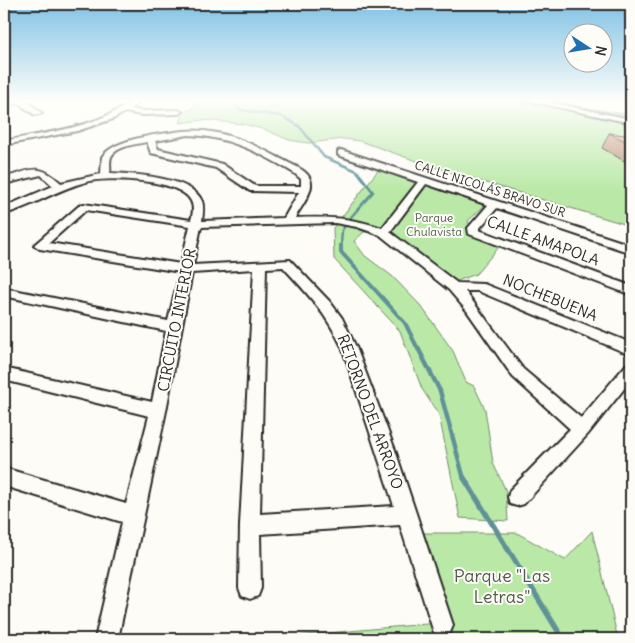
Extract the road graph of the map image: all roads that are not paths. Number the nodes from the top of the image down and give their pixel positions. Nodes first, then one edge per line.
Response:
1 (34, 130) edge
2 (67, 130) edge
3 (4, 136) edge
4 (71, 136) dead end
5 (151, 140) junction
6 (4, 144) edge
7 (341, 152) dead end
8 (105, 176) junction
9 (424, 180) junction
10 (4, 181) edge
11 (61, 188) junction
12 (304, 189) junction
13 (495, 204) junction
14 (4, 211) edge
15 (288, 221) junction
16 (196, 224) junction
17 (384, 233) junction
18 (631, 249) edge
19 (260, 264) junction
20 (186, 269) junction
21 (454, 288) junction
22 (631, 291) edge
23 (4, 292) edge
24 (174, 327) junction
25 (631, 349) edge
26 (631, 369) edge
27 (4, 374) edge
28 (158, 411) junction
29 (582, 429) junction
30 (4, 477) edge
31 (517, 497) dead end
32 (407, 515) junction
33 (132, 516) junction
34 (250, 525) junction
35 (250, 588) dead end
36 (442, 625) dead end
37 (107, 639) edge

1 - 3 street
2 - 6 street
4 - 6 street
5 - 8 street
5 - 12 street
5 - 12 street
7 - 9 street, CALLE NICOLÁS BRAVO SUR
8 - 11 street, CIRCUITO INTERIOR
8 - 16 street, CIRCUITO INTERIOR
9 - 13 street, CALLE NICOLÁS BRAVO SUR
9 - 17 street
10 - 11 street
11 - 14 street, CIRCUITO INTERIOR
12 - 15 street
13 - 18 street, CALLE NICOLÁS BRAVO SUR
13 - 22 street, CALLE AMAPOLA
15 - 16 street
15 - 17 street
16 - 20 street, CIRCUITO INTERIOR
16 - 20 street, RETORNO DEL ARROYO
17 - 21 street
19 - 20 street, RETORNO DEL ARROYO
19 - 32 street, RETORNO DEL ARROYO
19 - 34 street
20 - 24 street, CIRCUITO INTERIOR
21 - 25 street, NOCHEBUENA
21 - 29 street
23 - 24 street
24 - 28 street, CIRCUITO INTERIOR
26 - 29 street
27 - 28 street
28 - 33 street, CIRCUITO INTERIOR
29 - 31 street
30 - 33 street
32 - 34 street
32 - 36 street, RETORNO DEL ARROYO
33 - 37 street, CIRCUITO INTERIOR
34 - 35 street

